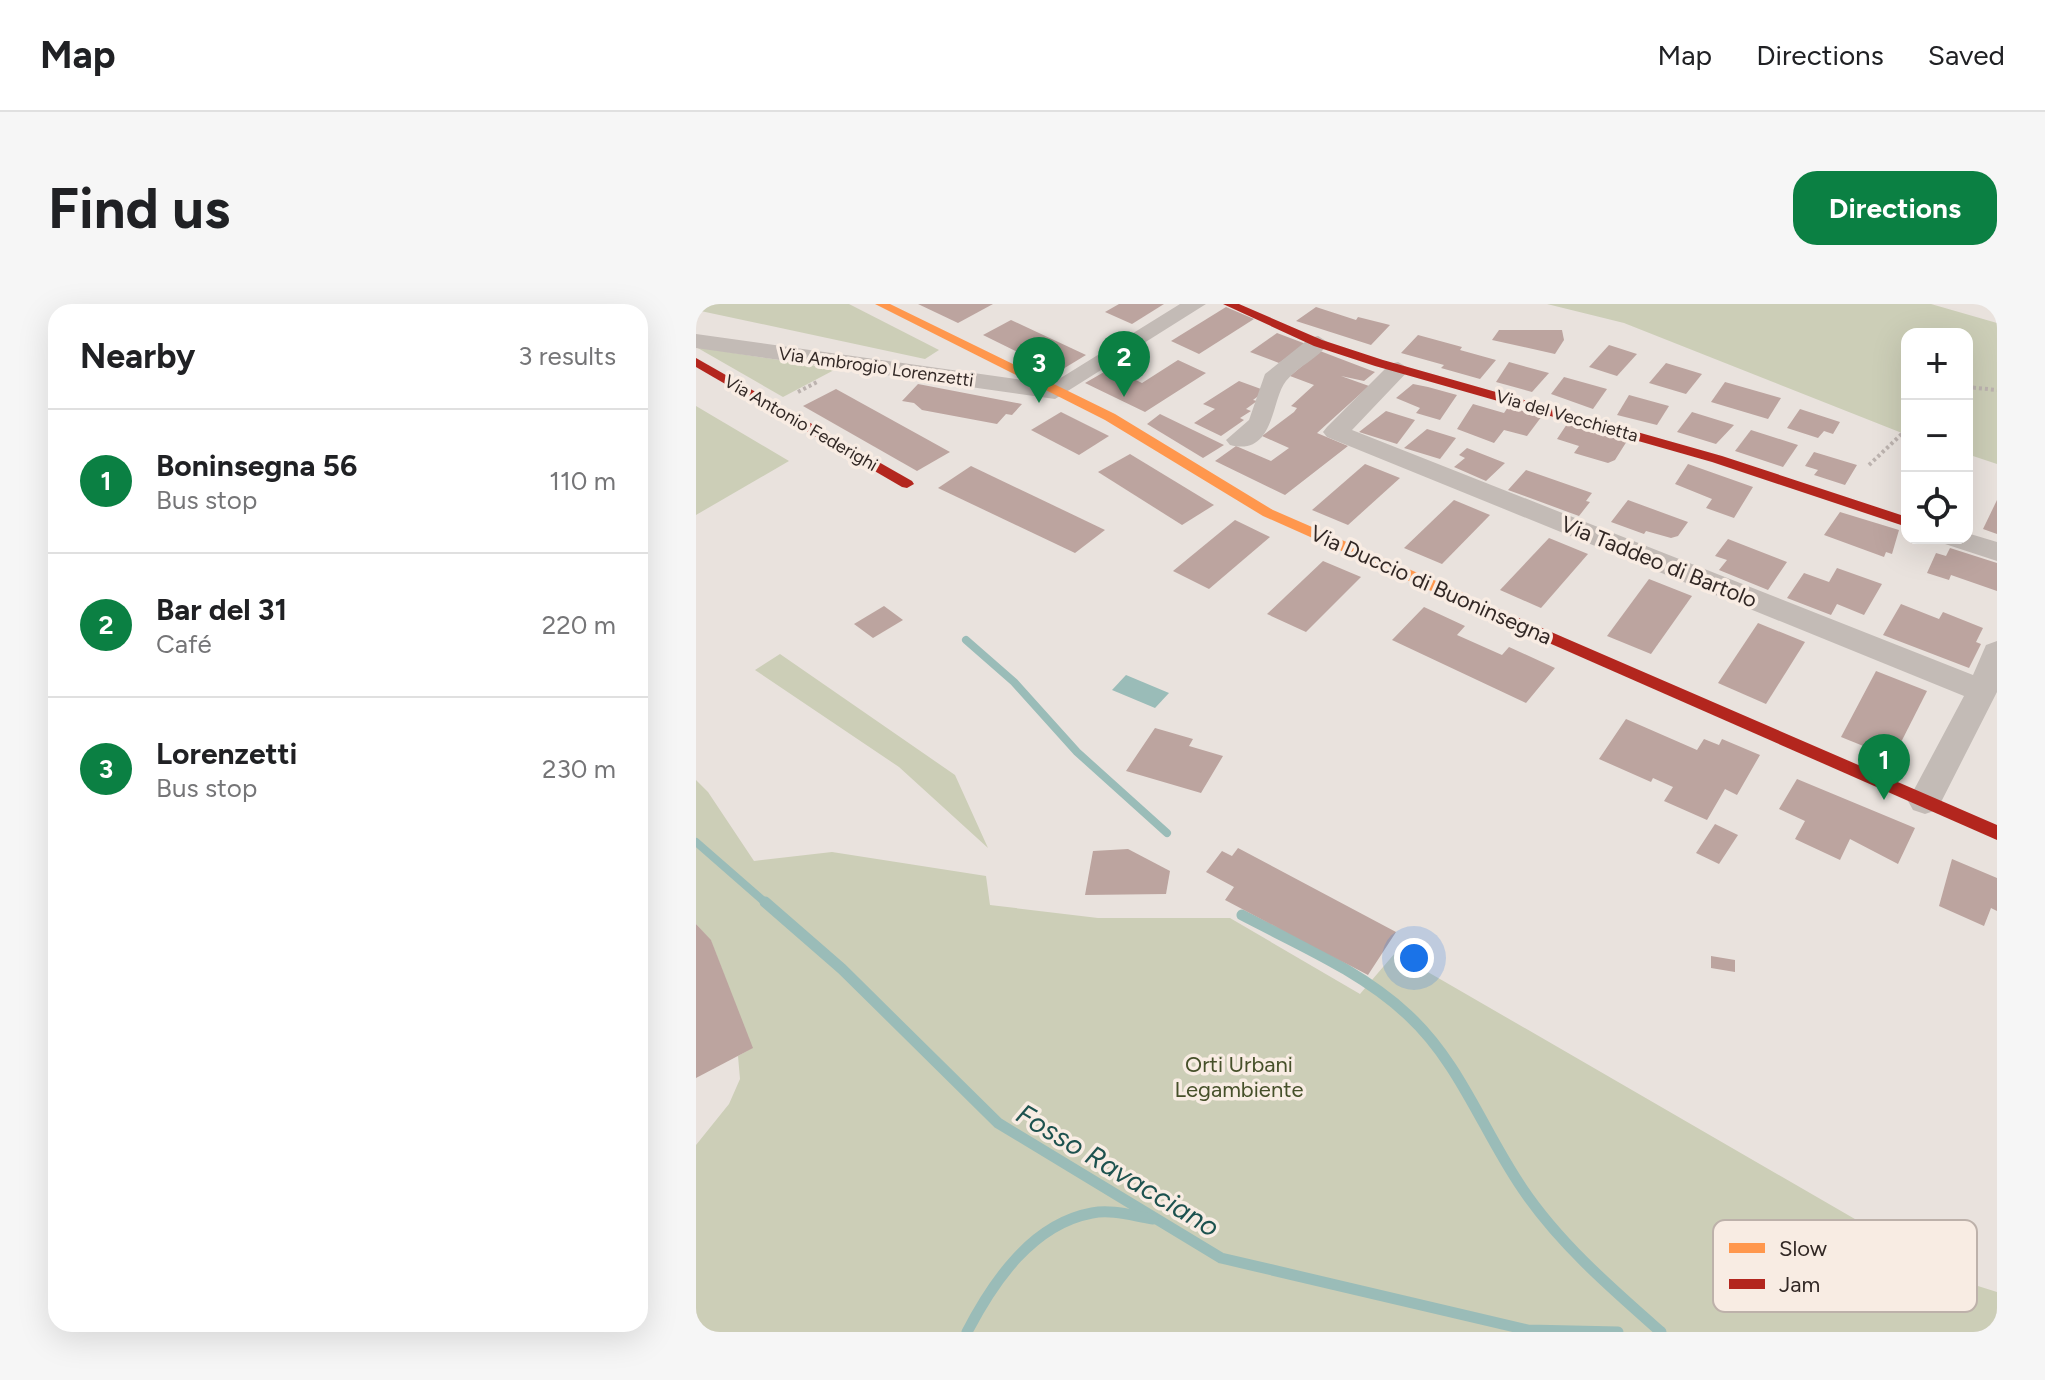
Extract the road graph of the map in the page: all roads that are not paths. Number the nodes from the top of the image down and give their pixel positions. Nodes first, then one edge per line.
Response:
1 (881, 304) edge
2 (1195, 304) edge
3 (1229, 304) edge
4 (696, 341) edge
5 (1318, 343) junction
6 (696, 362) edge
7 (1398, 369) junction
8 (1055, 392) junction
9 (1239, 440) dead end
10 (907, 484) dead end
11 (1901, 520) edge
12 (1973, 544) edge
13 (1997, 552) edge
14 (1992, 669) edge
15 (1925, 801) junction
16 (1997, 833) edge

1 - 8 street, Via Duccio di Buoninsegna
2 - 8 street
3 - 5 street, Via del Vecchietta
4 - 8 street, Via Ambrogio Lorenzetti
5 - 7 street, Via del Vecchietta
5 - 9 street
6 - 10 street, Via Antonio Federighi
7 - 11 street, Via del Vecchietta
7 - 14 street, Via Taddeo di Bartolo
8 - 15 street, Via Duccio di Buoninsegna
12 - 13 street
14 - 15 street
15 - 16 street, Via Duccio di Buoninsegna

